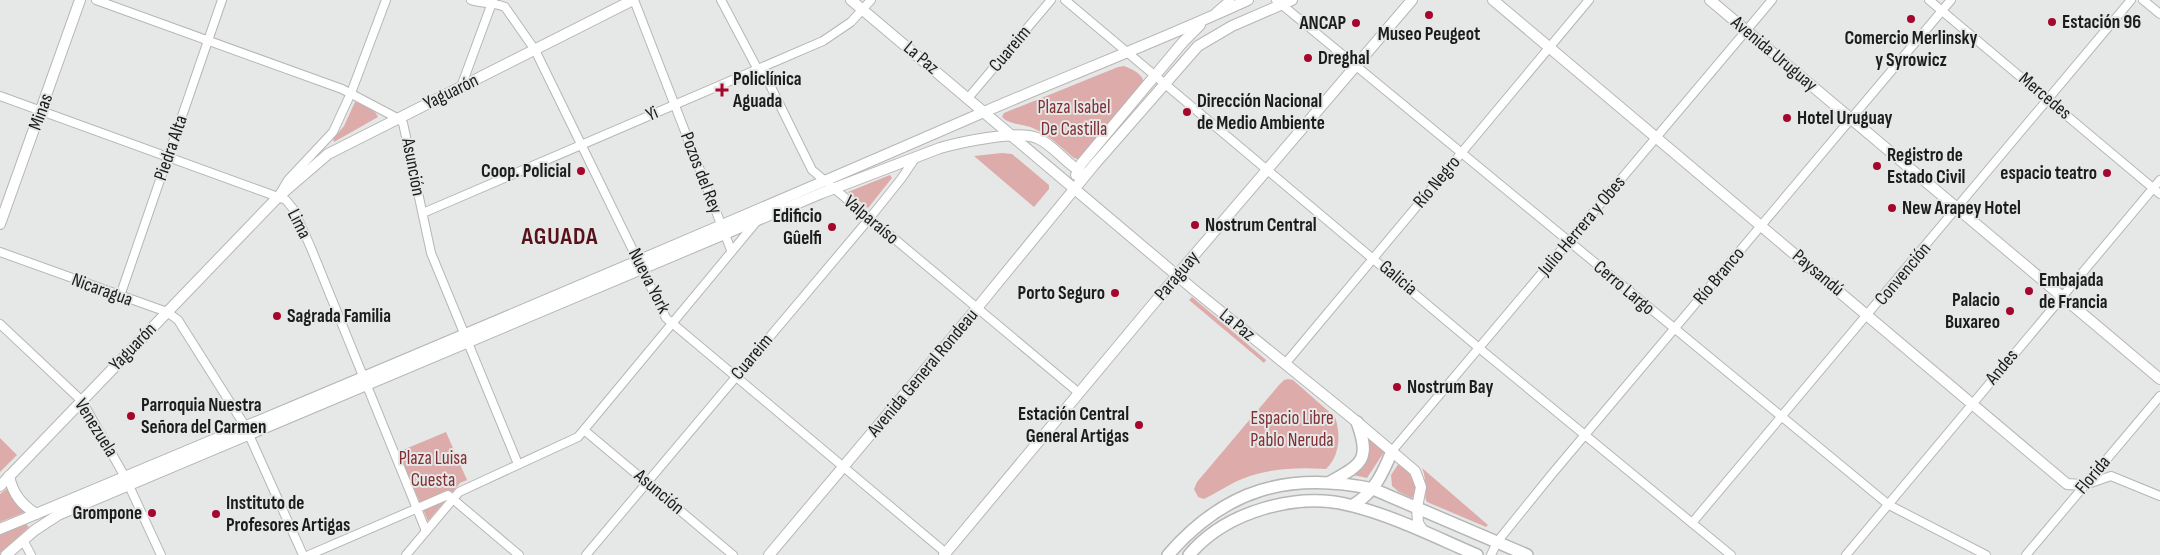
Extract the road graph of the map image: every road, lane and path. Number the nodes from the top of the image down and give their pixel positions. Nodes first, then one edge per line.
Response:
1 (80, 0) edge
2 (96, 0) edge
3 (222, 0) edge
4 (386, 0) edge
5 (471, 0) edge
6 (633, 0) edge
7 (721, 0) edge
8 (851, 0) edge
9 (871, 0) edge
10 (1051, 0) edge
11 (1065, 0) edge
12 (1230, 0) edge
13 (1248, 0) edge
14 (1292, 0) edge
15 (1412, 0) edge
16 (1493, 0) edge
17 (1589, 0) edge
18 (1710, 0) edge
19 (1772, 0) edge
20 (1929, 0) edge
21 (1951, 0) edge
22 (2131, 0) edge
23 (2143, 0) edge
24 (492, 2) edge
25 (1279, 2) edge
26 (863, 10) junction
27 (1942, 11) junction
28 (2160, 14) edge
29 (1209, 18) junction
30 (1746, 31) junction
31 (208, 41) junction
32 (1550, 47) junction
33 (535, 50) junction
34 (1128, 53) junction
35 (1356, 66) junction
36 (757, 68) junction
37 (1155, 75) junction
38 (1164, 83) junction
39 (461, 87) junction
40 (350, 93) junction
41 (0, 96) edge
42 (968, 97) junction
43 (2048, 99) junction
44 (675, 104) junction
45 (41, 111) junction
46 (985, 112) junction
47 (397, 118) junction
48 (1852, 119) junction
49 (1012, 136) junction
50 (1657, 137) junction
51 (582, 143) junction
52 (1461, 153) junction
53 (916, 156) junction
54 (168, 157) junction
55 (1094, 165) junction
56 (1077, 169) junction
57 (1268, 169) junction
58 (2160, 180) edge
59 (830, 185) junction
60 (1074, 189) junction
61 (2157, 191) edge
62 (278, 197) junction
63 (1958, 207) junction
64 (422, 213) junction
65 (758, 219) junction
66 (869, 219) junction
67 (0, 224) edge
68 (1762, 226) junction
69 (723, 229) junction
70 (1569, 242) junction
71 (731, 250) junction
72 (0, 252) edge
73 (1374, 258) junction
74 (640, 265) junction
75 (1177, 276) junction
76 (2063, 295) junction
77 (120, 296) junction
78 (977, 308) junction
79 (167, 312) junction
80 (1868, 315) junction
81 (672, 323) junction
82 (0, 324) edge
83 (1675, 329) junction
84 (465, 338) junction
85 (1479, 348) junction
86 (1285, 364) junction
87 (735, 377) junction
88 (2160, 378) edge
89 (364, 381) junction
90 (1079, 393) junction
91 (2160, 396) edge
92 (82, 401) junction
93 (1972, 404) junction
94 (1782, 417) junction
95 (1357, 422) junction
96 (247, 430) junction
97 (584, 430) junction
98 (1585, 436) junction
99 (1392, 451) junction
100 (518, 464) junction
101 (843, 468) junction
102 (5, 478) edge
103 (127, 481) junction
104 (646, 482) junction
105 (1330, 482) junction
106 (0, 486) edge
107 (2083, 486) junction
108 (1373, 489) junction
109 (2160, 496) edge
110 (453, 498) junction
111 (1889, 505) junction
112 (1353, 506) junction
113 (1417, 507) junction
114 (417, 508) junction
115 (36, 514) junction
116 (1692, 523) junction
117 (0, 529) edge
118 (426, 531) junction
119 (1423, 531) junction
120 (23, 540) junction
121 (1497, 542) junction
122 (945, 554) edge
123 (6, 555) edge
124 (31, 555) edge
125 (161, 555) edge
126 (303, 555) edge
127 (308, 555) edge
128 (406, 555) edge
129 (519, 555) edge
130 (586, 555) edge
131 (734, 555) edge
132 (769, 555) edge
133 (1168, 555) edge
134 (1189, 555) edge
135 (1477, 555) edge
136 (1491, 555) edge
137 (1527, 555) edge
138 (1731, 555) edge
139 (1846, 555) edge
140 (1986, 555) edge
141 (2026, 555) edge

1 - 45 street, Minas
2 - 31 street, Asunción
3 - 31 street, Piedra Alta
4 - 40 street
5 - 24 street, Nueva York
6 - 33 street, Yaguarón
6 - 44 street, Pozos del Rey
7 - 36 street, Valparaíso
8 - 26 street, La Paz
9 - 26 street, Yi
10 - 42 street, Cuareim
11 - 34 street, Galicia
12 - 29 street
13 - 29 street
14 - 25 street, Avenida General Rondeau
15 - 35 street, Paraguay
16 - 32 street, Paysandú
17 - 32 street, Río Negro
18 - 30 street, Avenida Uruguay
19 - 30 street, Julio Herrera y Obes
20 - 27 street, Mercedes
21 - 27 street, Río Branco
22 - 43 street, Convención
23 - 28 street
24 - 33 street, Nueva York
24 - 39 street
25 - 35 street, Cerro Largo
25 - 38 street, Avenida General Rondeau
26 - 36 street, Yi
26 - 42 street, La Paz
27 - 43 street, Mercedes
27 - 48 street, Río Branco
29 - 34 street
29 - 37 street
30 - 48 street, Avenida Uruguay
30 - 50 street, Julio Herrera y Obes
31 - 40 street, Asunción
31 - 54 street, Piedra Alta
32 - 50 street, Paysandú
32 - 52 street, Río Negro
33 - 39 street, Yaguarón
33 - 51 street, Nueva York
34 - 37 street, Galicia
34 - 46 street
35 - 52 street, Cerro Largo
35 - 57 street, Paraguay
36 - 44 street, Yi
36 - 59 street, Valparaíso
37 - 38 street, Galicia
37 - 56 street
38 - 55 street, Avenida General Rondeau
38 - 57 street, Galicia
39 - 47 street, Yaguarón
40 - 47 street, Asunción
40 - 62 street, Yaguarón
41 - 45 street, Lima
42 - 46 street, La Paz
43 - 61 street, Mercedes
43 - 63 street, Convención
44 - 51 street, Yi
44 - 69 street, Pozos del Rey
45 - 54 street, Lima
45 - 67 street, Minas
46 - 49 street, La Paz
46 - 59 street
47 - 62 street, Yaguarón
47 - 64 street, Asunción
48 - 63 street, Avenida Uruguay
48 - 68 street, Río Branco
49 - 53 street
49 - 56 street
49 - 60 street, La Paz
50 - 68 street, Paysandú
50 - 70 street, Julio Herrera y Obes
51 - 64 street, Yi
51 - 74 street, Nueva York
52 - 70 street, Cerro Largo
52 - 73 street, Río Negro
53 - 59 street
53 - 66 street, Cuareim
54 - 62 street, Lima
54 - 77 street, Piedra Alta
55 - 56 street
55 - 60 street, Avenida General Rondeau
56 - 60 street
57 - 73 street, Galicia
57 - 75 street, Paraguay
58 - 61 street, Andes
59 - 65 street
59 - 66 street, Valparaíso
59 - 69 street
60 - 75 street, La Paz
60 - 78 street, Avenida General Rondeau
61 - 76 street, Andes
62 - 79 street, Yaguarón
62 - 89 street, Lima
63 - 76 street, Avenida Uruguay
63 - 80 street, Convención
64 - 84 street, Asunción
65 - 69 street
65 - 71 street
66 - 78 street, Valparaíso
66 - 87 street, Cuareim
68 - 80 street, Paysandú
68 - 83 street, Río Branco
69 - 71 street, Pozos del Rey
69 - 74 street
70 - 83 street, Cerro Largo
70 - 85 street, Julio Herrera y Obes
71 - 81 street
72 - 77 street, Nicaragua
73 - 85 street, Galicia
73 - 86 street, Río Negro
74 - 81 street, Nueva York
74 - 84 street
75 - 86 street, La Paz
75 - 90 street, Paraguay
76 - 88 street, Avenida Uruguay
76 - 93 street, Andes
77 - 79 street, Nicaragua
78 - 90 street, Valparaíso
78 - 101 street, Avenida General Rondeau
79 - 92 street, Yaguarón
79 - 96 street, Nicaragua
80 - 93 street, Paysandú
80 - 94 street, Convención
81 - 87 street, Nueva York
81 - 97 street
82 - 92 street, Venezuela
83 - 94 street, Cerro Largo
83 - 98 street, Río Branco
84 - 89 street
84 - 100 street, Asunción
85 - 98 street, Galicia
85 - 99 street, Julio Herrera y Obes
86 - 95 street, La Paz
87 - 101 street, Nueva York
87 - 104 street, Cuareim
89 - 96 street
89 - 114 street, Lima
90 - 122 street, Paraguay
91 - 107 street, Florida
92 - 102 street, Yaguarón
92 - 103 street, Venezuela
93 - 107 street, Paysandú
93 - 111 street, Andes
94 - 111 street, Cerro Largo
94 - 116 street, Convención
95 - 99 street, La Paz
95 - 105 main road
96 - 103 street
96 - 126 street, Nicaragua
97 - 100 street
97 - 104 street, Asunción
98 - 116 street, Galicia
98 - 121 street, Río Branco
99 - 108 main road
99 - 113 street, La Paz
100 - 110 street
101 - 122 street, Nueva York
101 - 132 street, Avenida General Rondeau
102 - 106 street, Yaguarón
102 - 115 street
103 - 115 street
103 - 120 street
103 - 125 street, Venezuela
104 - 130 street, Cuareim
104 - 131 street, Asunción
105 - 108 main road
105 - 133 main road
107 - 109 street
107 - 141 street, Florida
108 - 112 main road
108 - 113 main road
110 - 114 street
110 - 118 street
110 - 129 street
111 - 139 street, Andes
111 - 140 street, Cerro Largo
112 - 119 main road
112 - 134 main road
113 - 119 street, La Paz
113 - 121 main road
114 - 118 street, Lima
114 - 127 street
115 - 117 street
116 - 138 street, Galicia
118 - 128 street
119 - 135 main road
120 - 123 street
120 - 124 street
121 - 136 street, Río Branco
121 - 137 main road

